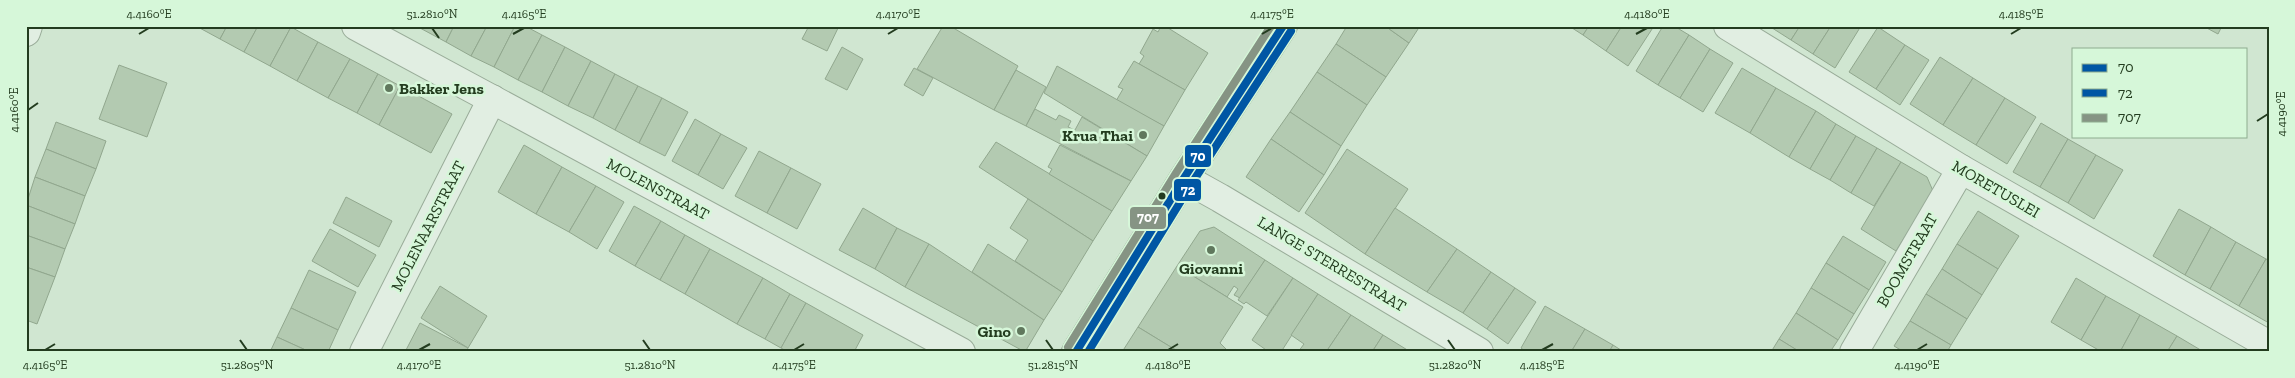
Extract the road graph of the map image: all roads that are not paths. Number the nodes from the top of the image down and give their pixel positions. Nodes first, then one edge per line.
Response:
1 (28, 26) edge
2 (356, 26) edge
3 (1283, 26) edge
4 (1728, 26) edge
5 (26, 32) edge
6 (492, 99) junction
7 (1961, 169) junction
8 (1184, 178) junction
9 (2269, 345) edge
10 (364, 352) edge
11 (961, 352) edge
12 (1076, 352) edge
13 (1479, 352) edge
14 (1854, 352) edge

1 - 5 street
2 - 6 street, MOLENSTRAAT
3 - 8 street
4 - 7 street, MORETUSLEI
6 - 10 street, MOLENAARSTRAAT
6 - 11 street, MOLENSTRAAT
7 - 9 street, MORETUSLEI
7 - 14 street, BOOMSTRAAT
8 - 12 street
8 - 13 street, LANGE STERRESTRAAT

